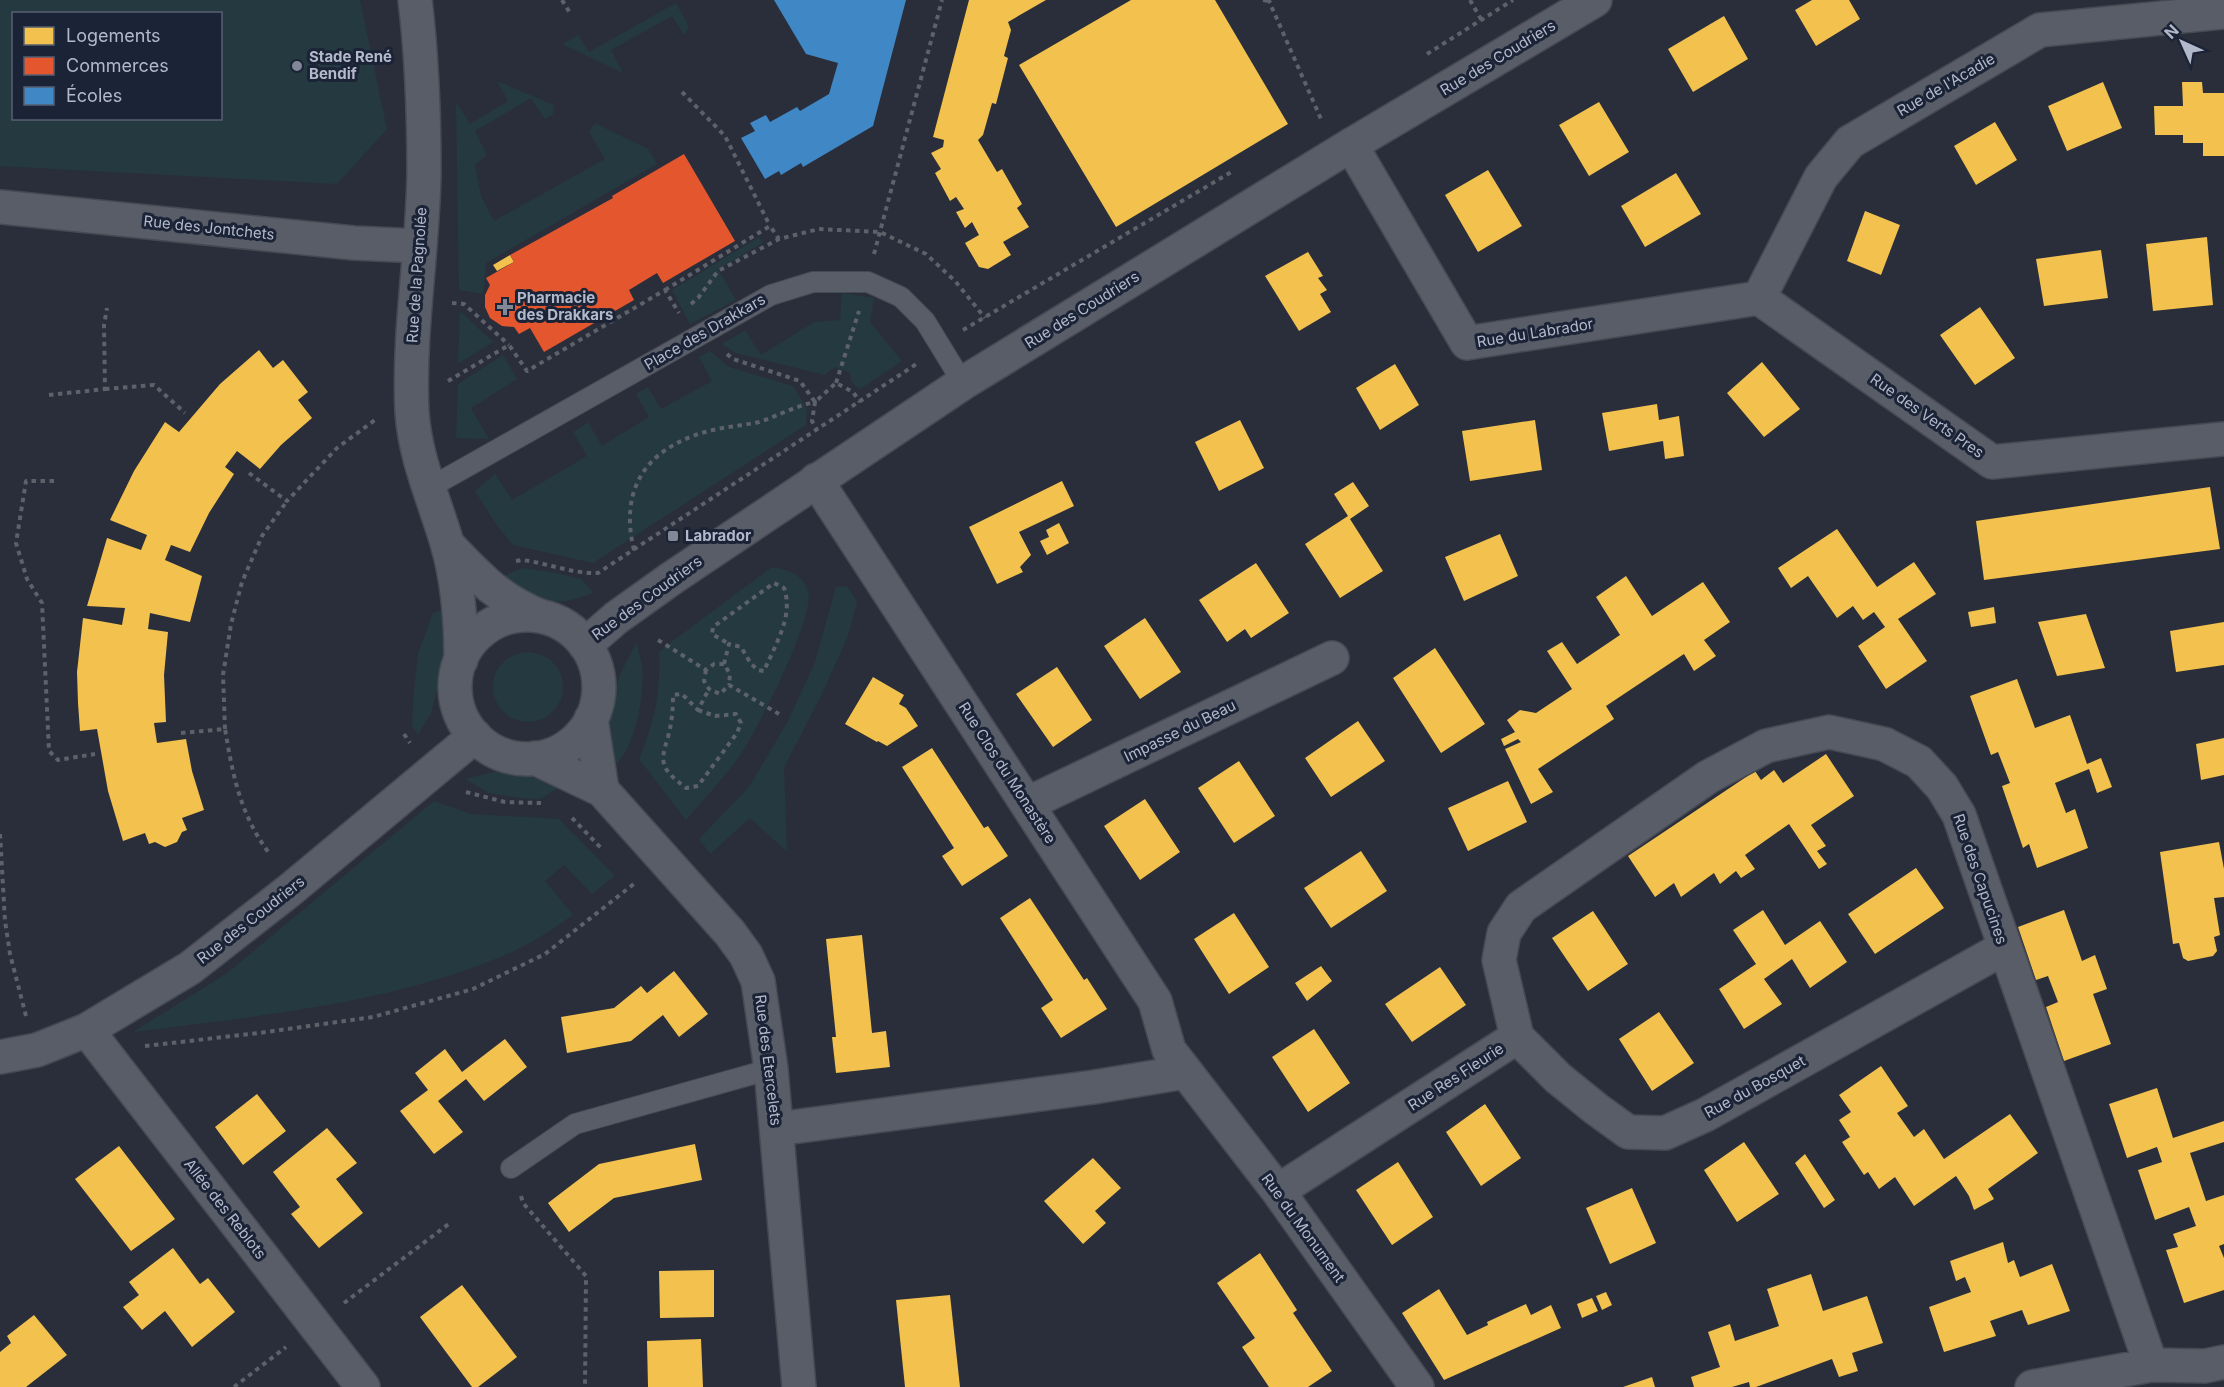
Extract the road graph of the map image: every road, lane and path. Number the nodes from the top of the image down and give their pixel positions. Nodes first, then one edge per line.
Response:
1 (415, 0) edge
2 (562, 0) edge
3 (942, 0) edge
4 (1263, 0) edge
5 (1513, 0) edge
6 (1595, 0) edge
7 (1270, 1) edge
8 (2224, 12) edge
9 (570, 13) dead end
10 (1469, 28) dead end
11 (681, 92) dead end
12 (1321, 119) dead end
13 (1351, 145) junction
14 (1239, 167) dead end
15 (0, 207) edge
16 (770, 226) junction
17 (779, 239) dead end
18 (419, 246) junction
19 (868, 282) junction
20 (666, 290) dead end
21 (1759, 298) junction
22 (442, 302) dead end
23 (106, 308) dead end
24 (959, 332) dead end
25 (509, 345) dead end
26 (919, 362) dead end
27 (836, 383) junction
28 (963, 383) junction
29 (105, 389) junction
30 (49, 394) dead end
31 (815, 402) junction
32 (860, 402) junction
33 (185, 413) dead end
34 (375, 420) dead end
35 (817, 430) junction
36 (2224, 440) edge
37 (249, 472) dead end
38 (816, 480) junction
39 (54, 481) dead end
40 (429, 488) junction
41 (287, 501) junction
42 (448, 545) junction
43 (634, 550) junction
44 (516, 561) dead end
45 (540, 616) junction
46 (658, 640) dead end
47 (729, 644) junction
48 (585, 645) junction
49 (1332, 658) dead end
50 (461, 660) junction
51 (724, 664) junction
52 (706, 670) junction
53 (729, 685) junction
54 (709, 689) junction
55 (698, 710) junction
56 (779, 714) dead end
57 (591, 719) junction
58 (225, 729) junction
59 (181, 733) dead end
60 (404, 734) dead end
61 (476, 736) junction
62 (412, 746) dead end
63 (95, 754) dead end
64 (535, 758) junction
65 (602, 790) junction
66 (461, 791) dead end
67 (547, 803) dead end
68 (1028, 804) junction
69 (0, 834) edge
70 (269, 853) dead end
71 (635, 883) dead end
72 (1521, 907) joint
73 (2004, 948) junction
74 (22, 1004) dead end
75 (87, 1030) junction
76 (1517, 1036) junction
77 (142, 1046) dead end
78 (0, 1057) edge
79 (771, 1069) junction
80 (1185, 1072) junction
81 (777, 1129) junction
82 (512, 1168) joint
83 (1278, 1191) junction
84 (2224, 1362) edge
85 (2151, 1365) junction
86 (363, 1387) edge
87 (585, 1387) edge
88 (799, 1387) edge
89 (1417, 1387) edge
90 (2032, 1387) edge

1 - 18 street, Rue de la Pagnolée
2 - 9 path
3 - 19 path
4 - 7 path
5 - 10 path
6 - 13 street, Rue des Coudriers
7 - 12 path
8 - 21 street, Rue de l'Acadie
11 - 16 path
13 - 21 street, Rue du Labrador
13 - 28 street, Rue des Coudriers
14 - 24 path
15 - 18 street, Rue des Jontchets
16 - 17 path
16 - 20 path
18 - 40 street, Rue de la Pagnolée
19 - 27 path
19 - 28 lane, Place des Drakkars
19 - 40 lane, Place des Drakkars
21 - 36 street, Rue des Verts Pres
22 - 25 path
23 - 29 path
26 - 32 path
27 - 31 path
27 - 32 path
28 - 38 street, Rue des Coudriers
29 - 30 path
29 - 33 path
31 - 35 path
31 - 43 path
32 - 35 path
34 - 41 path
35 - 43 path
37 - 41 path
38 - 48 street, Rue des Coudriers
38 - 68 street, Rue Clos du Monastère
39 - 63 path
40 - 42 street, Rue de la Pagnolée
41 - 58 path
42 - 45 street
42 - 50 street, Rue de la Pagnolée
43 - 44 path
45 - 48 street
45 - 50 street
46 - 52 path
47 - 47 path
47 - 51 path
48 - 57 street
49 - 68 street, Impasse du Beau
50 - 61 street
51 - 52 path
51 - 53 path
52 - 54 path
53 - 54 path
53 - 56 path
54 - 55 path
55 - 55 path
57 - 64 street
57 - 65 street
58 - 59 path
58 - 70 path
60 - 62 path
61 - 64 street
61 - 75 street, Rue des Coudriers
64 - 65 street, Rue des Etercelets
65 - 79 street, Rue des Etercelets
66 - 67 path
68 - 80 street, Rue Clos du Monastère
69 - 74 path
71 - 77 path
72 - 73 street, Rue des Capucines
72 - 76 street, Rue Res Fleurie
73 - 76 street, Rue du Bosquet
73 - 85 street, Rue des Capucines
75 - 78 street, Rue des Coudriers
75 - 86 street, Allée des Reblots
76 - 83 street, Rue Res Fleurie
79 - 81 street, Rue des Etercelets
79 - 82 lane
80 - 81 street
80 - 83 street, Rue du Monument
81 - 88 street, Rue des Etercelets
82 - 87 path
83 - 89 street, Rue du Monument
84 - 85 street
85 - 90 street

